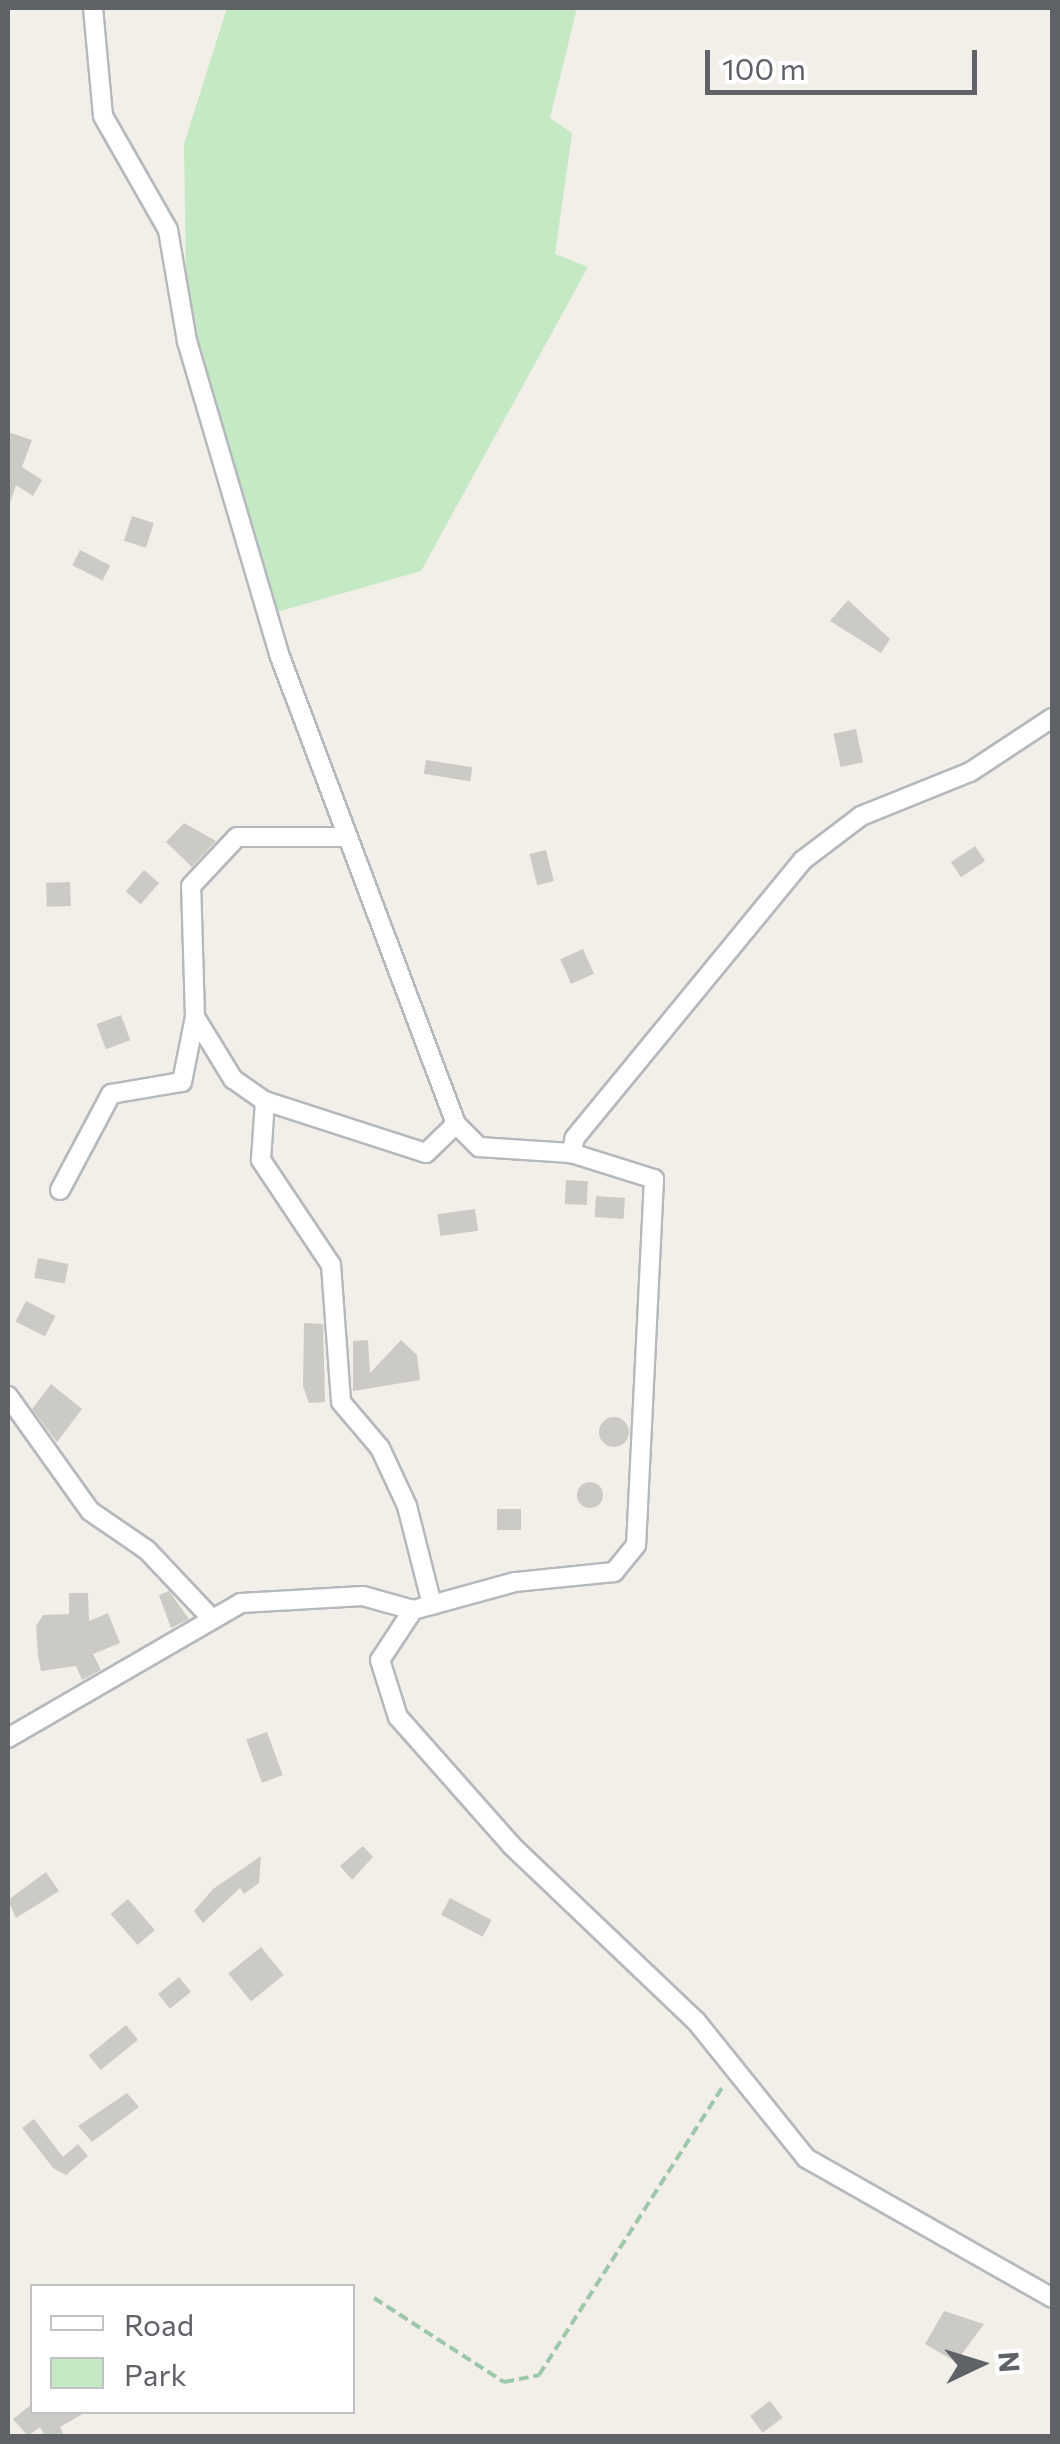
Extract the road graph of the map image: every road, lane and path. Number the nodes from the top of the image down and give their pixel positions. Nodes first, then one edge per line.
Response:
1 (93, 8) edge
2 (1052, 718) edge
3 (342, 837) junction
4 (195, 1017) junction
5 (265, 1101) junction
6 (456, 1124) junction
7 (572, 1153) junction
8 (60, 1190) dead end
9 (8, 1396) edge
10 (422, 1607) junction
11 (211, 1618) junction
12 (8, 1738) edge
13 (735, 2067) junction
14 (374, 2298) dead end
15 (1052, 2298) edge

1 - 3 street
2 - 7 street
3 - 4 street
3 - 6 street
4 - 5 street
4 - 8 street
5 - 6 street
5 - 10 street
6 - 7 street
7 - 10 street
9 - 11 street
10 - 11 street
10 - 13 street
11 - 12 street
13 - 14 path
13 - 15 street

